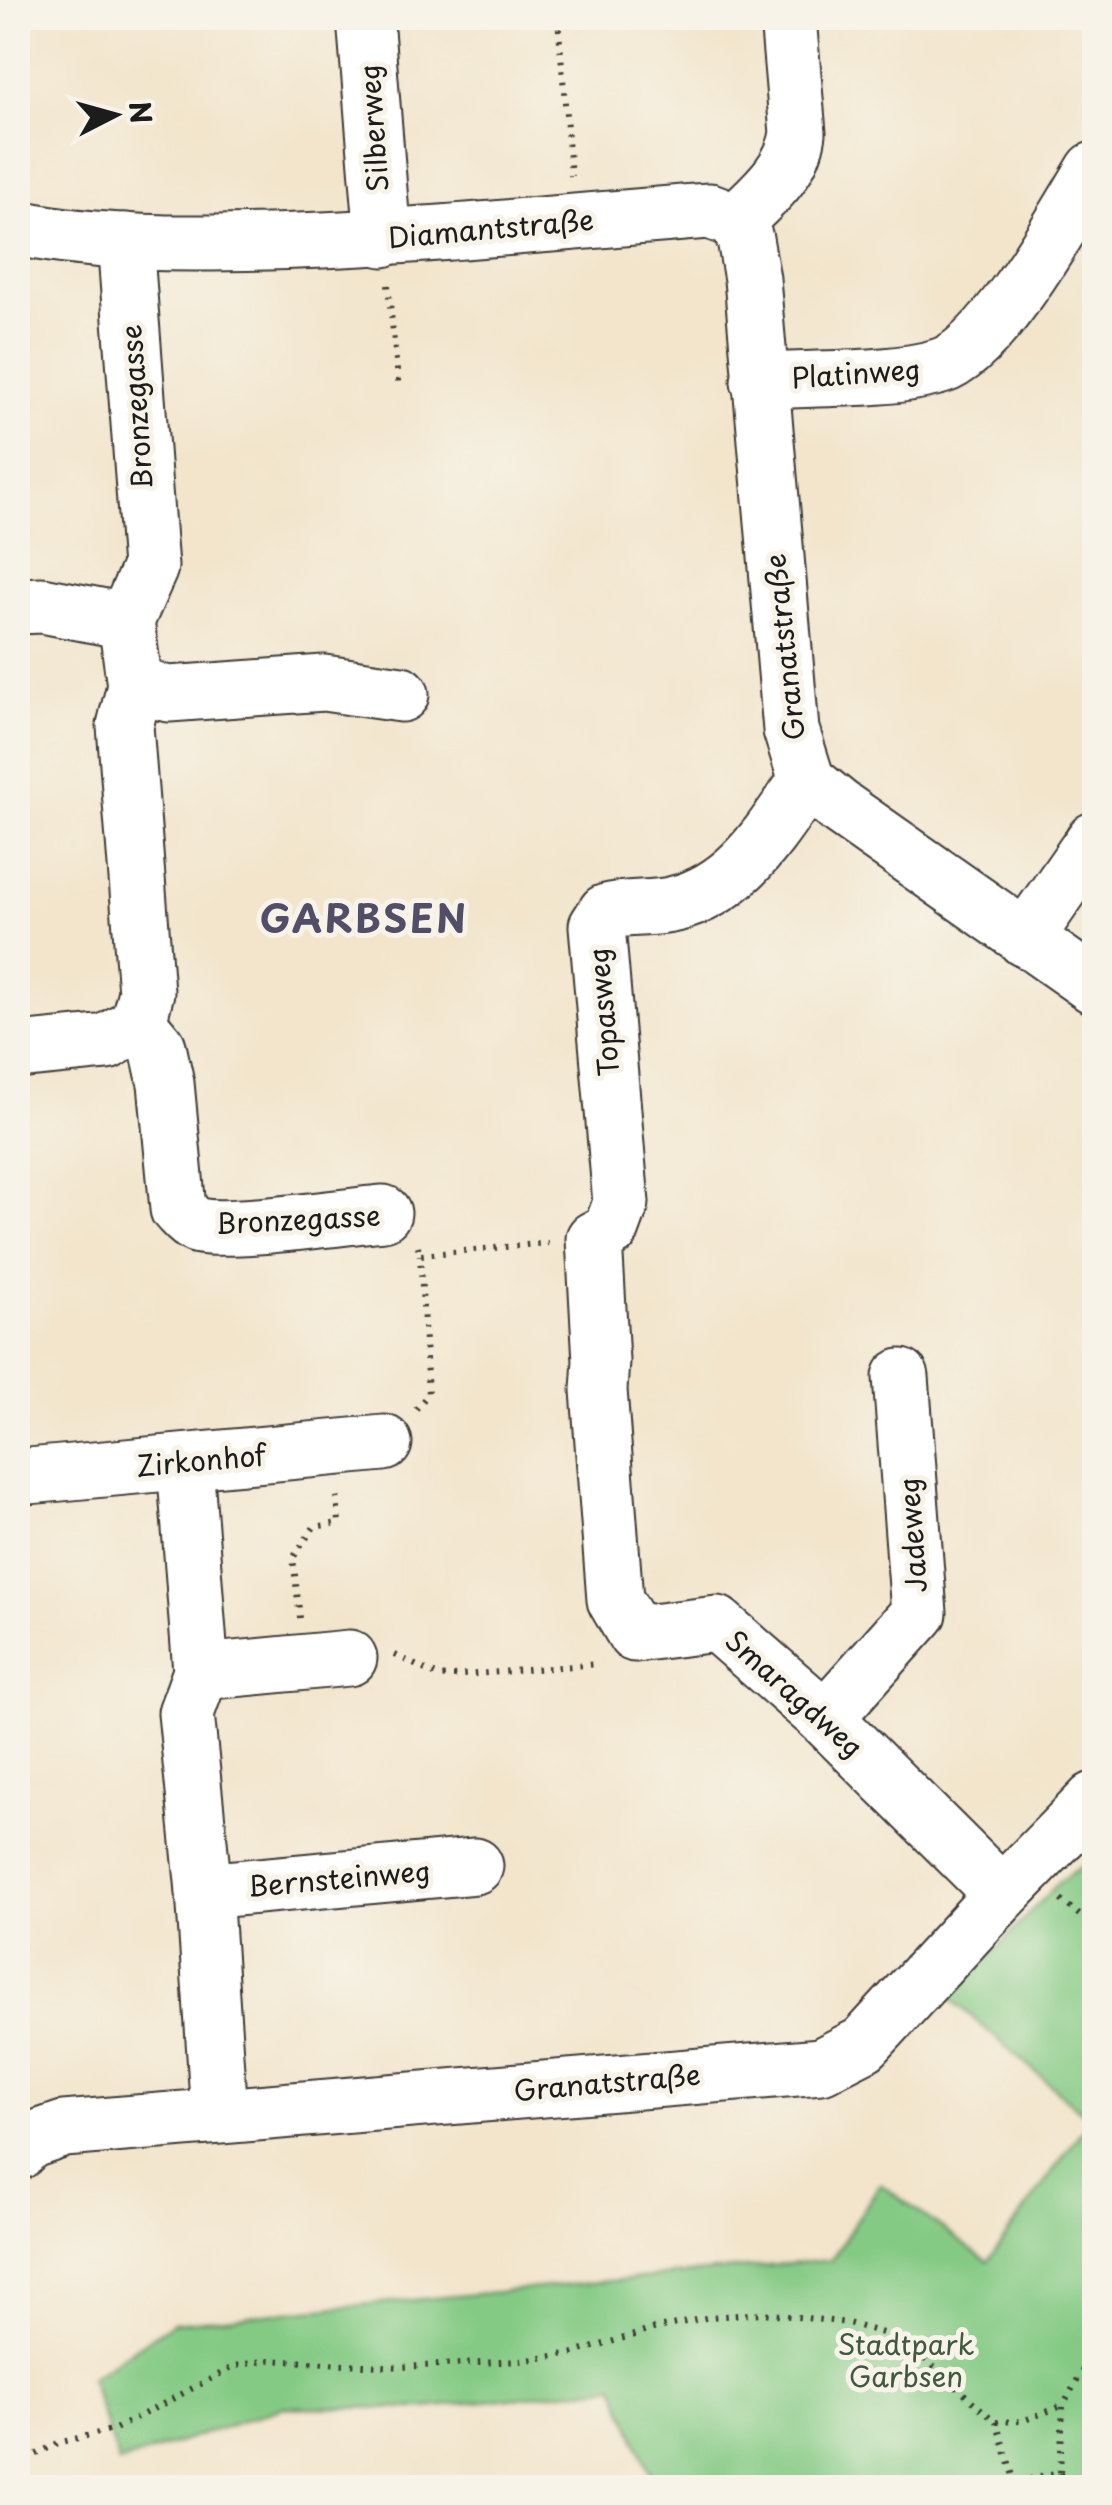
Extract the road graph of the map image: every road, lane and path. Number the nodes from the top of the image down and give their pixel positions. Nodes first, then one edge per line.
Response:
1 (365, 18) edge
2 (558, 18) edge
3 (788, 18) edge
4 (1094, 170) edge
5 (575, 222) junction
6 (736, 222) junction
7 (18, 228) edge
8 (382, 239) junction
9 (125, 241) junction
10 (759, 381) junction
11 (399, 388) dead end
12 (18, 606) edge
13 (126, 622) junction
14 (134, 686) junction
15 (400, 694) dead end
16 (808, 781) junction
17 (1094, 840) edge
18 (1025, 939) junction
19 (1094, 986) edge
20 (138, 1023) junction
21 (18, 1050) edge
22 (383, 1213) joint
23 (608, 1221) junction
24 (420, 1254) junction
25 (900, 1377) dead end
26 (377, 1434) junction
27 (185, 1463) junction
28 (18, 1477) edge
29 (635, 1634) junction
30 (327, 1660) junction
31 (201, 1672) junction
32 (825, 1718) junction
33 (1094, 1800) edge
34 (475, 1866) dead end
35 (204, 1891) junction
36 (1002, 1894) junction
37 (220, 2115) junction
38 (18, 2152) edge
39 (1094, 2349) edge
40 (1062, 2406) junction
41 (996, 2422) junction
42 (18, 2464) edge
43 (1060, 2473) junction
44 (18, 2479) edge
45 (1015, 2485) edge
46 (27, 2488) edge
47 (1064, 2488) edge

1 - 8 street, Silberweg
2 - 5 path
3 - 6 street
4 - 10 street, Platinweg
5 - 6 street, Diamantstraße
5 - 8 street, Diamantstraße
6 - 10 street, Granatstraße
7 - 9 street, Diamantstraße
8 - 9 street, Diamantstraße
8 - 11 path
9 - 13 street, Bronzegasse
10 - 16 street, Granatstraße
12 - 13 street
13 - 14 street
14 - 15 street
14 - 20 street
16 - 18 street
16 - 23 street, Topasweg
17 - 18 street
18 - 19 street
20 - 21 street
20 - 22 street, Bronzegasse
22 - 24 path, Bronzegasse
23 - 24 path
23 - 29 street
24 - 26 path
25 - 32 street, Jadeweg
26 - 27 street, Zirkonhof
26 - 30 path
27 - 28 street, Zirkonhof
27 - 31 street
29 - 30 path
29 - 32 street, Smaragdweg
30 - 31 street
31 - 35 street
32 - 36 street, Smaragdweg
33 - 36 street, Granatstraße
34 - 35 street, Bernsteinweg
35 - 37 street
36 - 37 street, Granatstraße
37 - 38 street, Granatstraße
39 - 40 path
40 - 41 path
40 - 43 path
41 - 42 path
41 - 45 path
43 - 45 path
43 - 47 path
44 - 46 path

